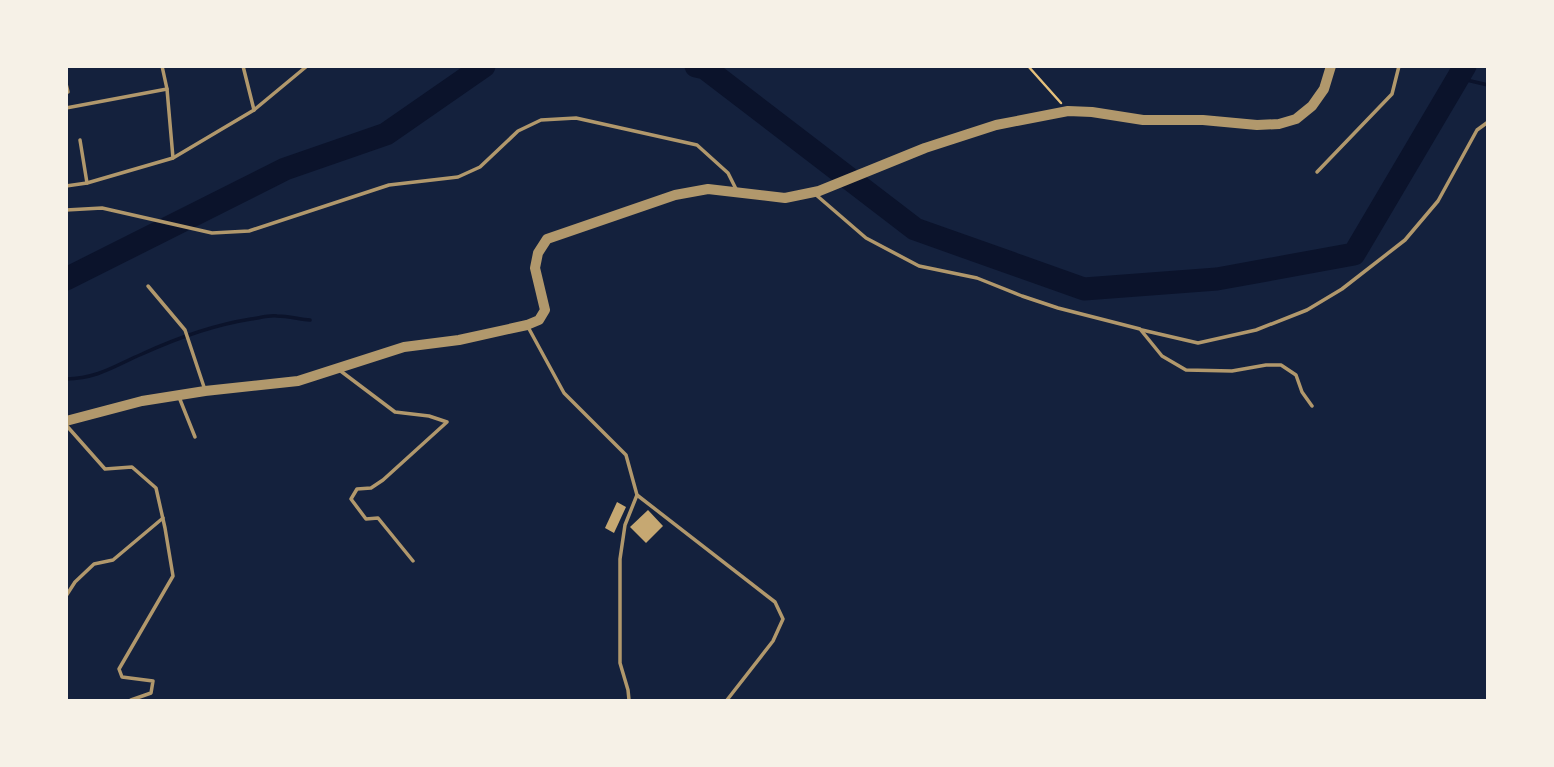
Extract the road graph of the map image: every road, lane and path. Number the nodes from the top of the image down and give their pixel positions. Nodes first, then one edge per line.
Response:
1 (162, 66) edge
2 (243, 66) edge
3 (307, 66) edge
4 (1028, 66) edge
5 (1331, 66) edge
6 (1399, 66) edge
7 (66, 83) edge
8 (167, 89) junction
9 (68, 92) edge
10 (66, 108) edge
11 (254, 110) junction
12 (1068, 111) junction
13 (1488, 122) edge
14 (80, 140) dead end
15 (173, 158) junction
16 (1317, 172) dead end
17 (87, 183) junction
18 (66, 186) edge
19 (738, 192) junction
20 (816, 192) junction
21 (66, 210) edge
22 (148, 286) dead end
23 (527, 325) junction
24 (1140, 329) junction
25 (337, 368) junction
26 (205, 391) junction
27 (178, 396) junction
28 (1312, 406) dead end
29 (66, 423) edge
30 (195, 437) dead end
31 (637, 495) junction
32 (163, 518) junction
33 (413, 561) dead end
34 (66, 596) edge
35 (131, 701) edge
36 (629, 701) edge
37 (727, 701) edge

1 - 8 lane
2 - 11 lane
3 - 11 lane
4 - 12 path
5 - 12 street
6 - 16 lane
7 - 9 lane
8 - 10 lane
8 - 15 lane
11 - 15 lane
12 - 20 street
13 - 24 lane
14 - 17 lane
15 - 17 lane
17 - 18 lane
19 - 20 street
19 - 21 lane
19 - 23 street
20 - 24 lane
22 - 26 lane
23 - 25 street
23 - 31 lane
24 - 28 lane
25 - 26 street
25 - 33 lane
26 - 27 street
27 - 29 street
27 - 30 lane
29 - 32 lane
31 - 36 lane
31 - 37 lane
32 - 34 lane
32 - 35 lane

